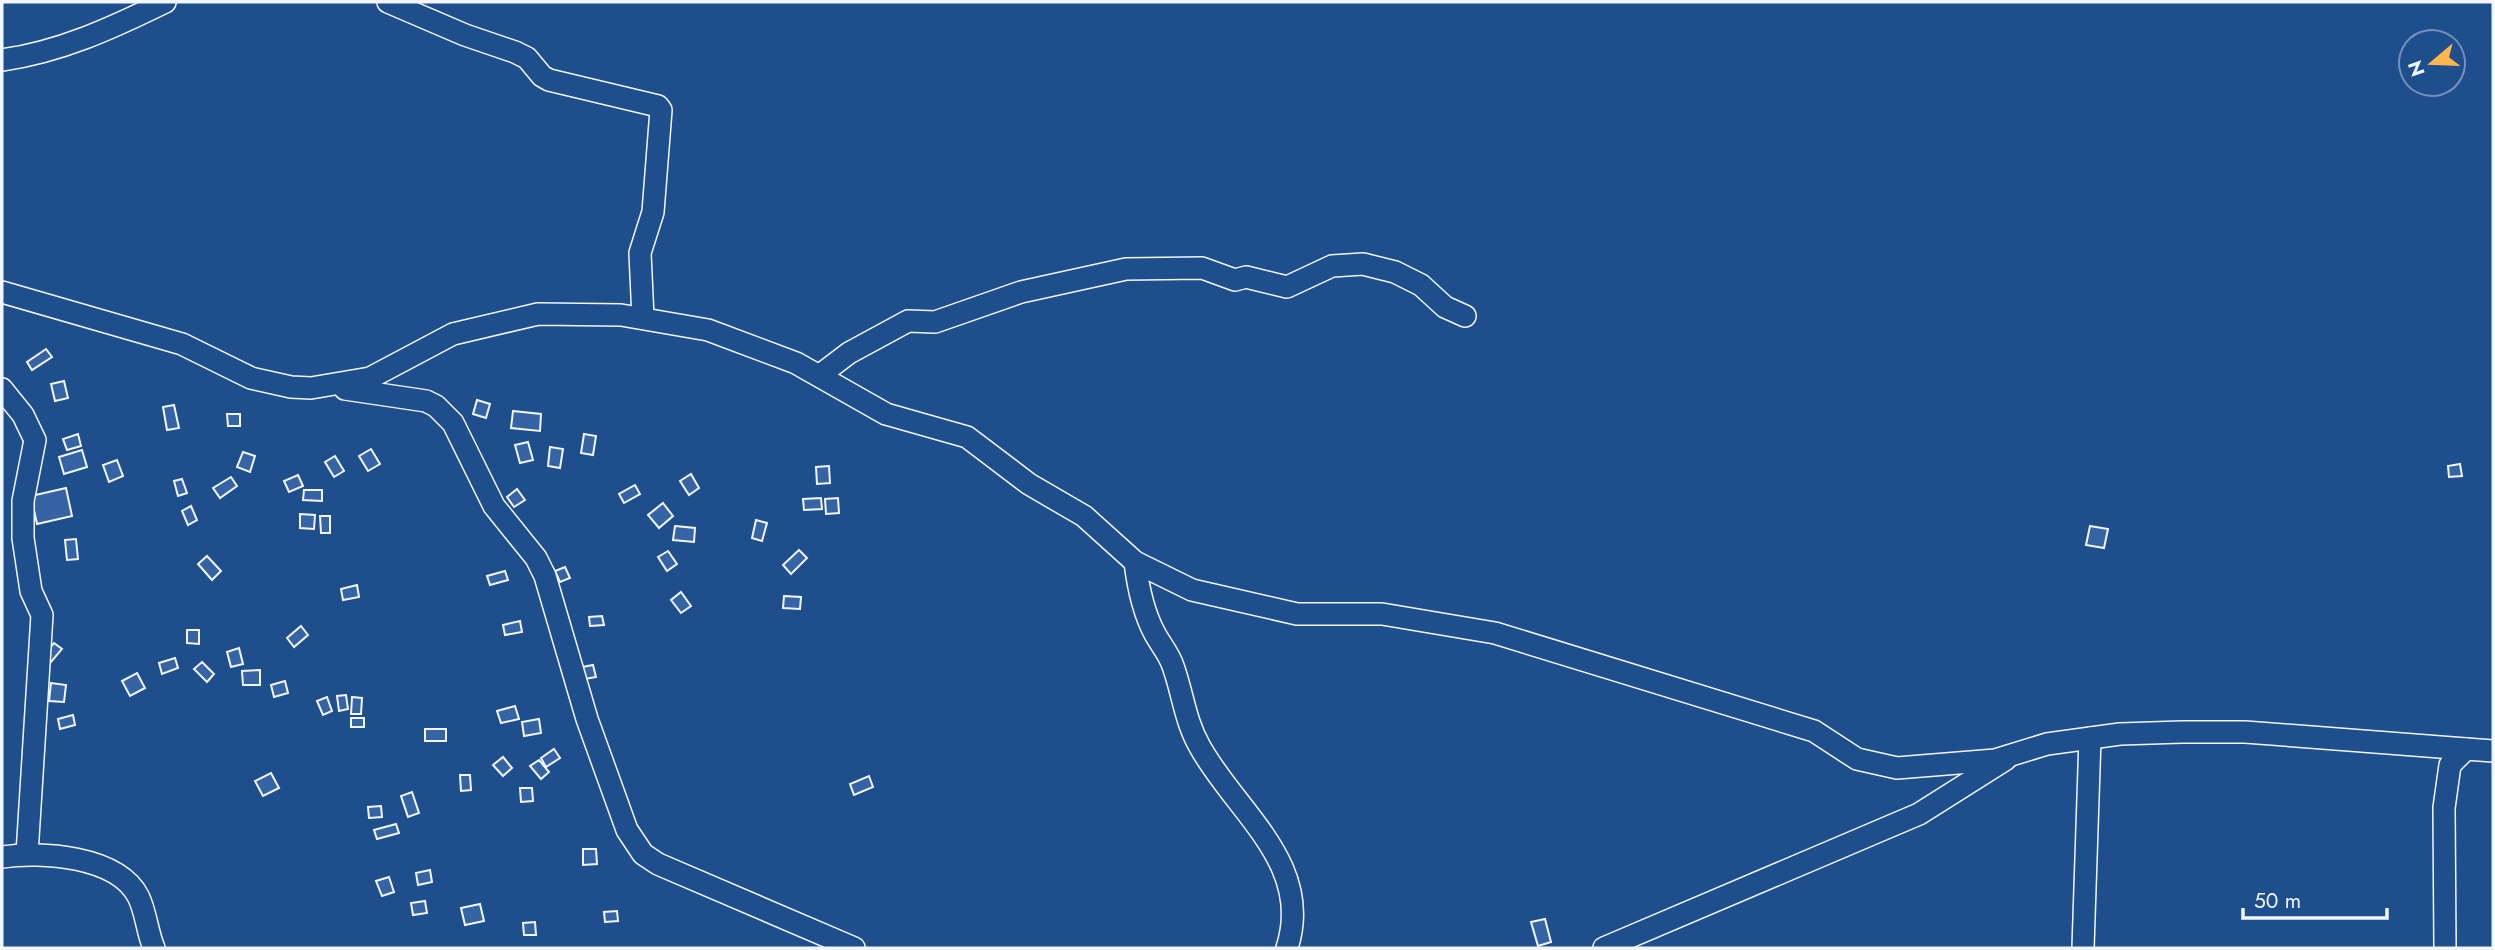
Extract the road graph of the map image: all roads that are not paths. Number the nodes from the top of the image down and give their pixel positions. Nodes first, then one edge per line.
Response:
1 (165, 2) edge
2 (387, 2) edge
3 (2, 60) edge
4 (2, 292) edge
5 (1465, 316) dead end
6 (643, 318) junction
7 (820, 376) junction
8 (331, 387) junction
9 (2, 389) edge
10 (1135, 562) junction
11 (2091, 738) junction
12 (2466, 749) junction
13 (2493, 751) edge
14 (2010, 757) junction
15 (27, 854) junction
16 (2, 858) edge
17 (154, 948) edge
18 (854, 948) edge
19 (1287, 948) edge
20 (1604, 948) edge
21 (2083, 948) edge
22 (2445, 948) edge

1 - 3 street
2 - 6 street
4 - 8 street
5 - 7 street
6 - 7 street
6 - 8 street
7 - 10 street
8 - 18 street
9 - 15 street
10 - 14 street
10 - 19 street
11 - 12 street
11 - 14 street
11 - 21 street
12 - 13 street
12 - 22 street
14 - 20 street
15 - 16 street
15 - 17 street

